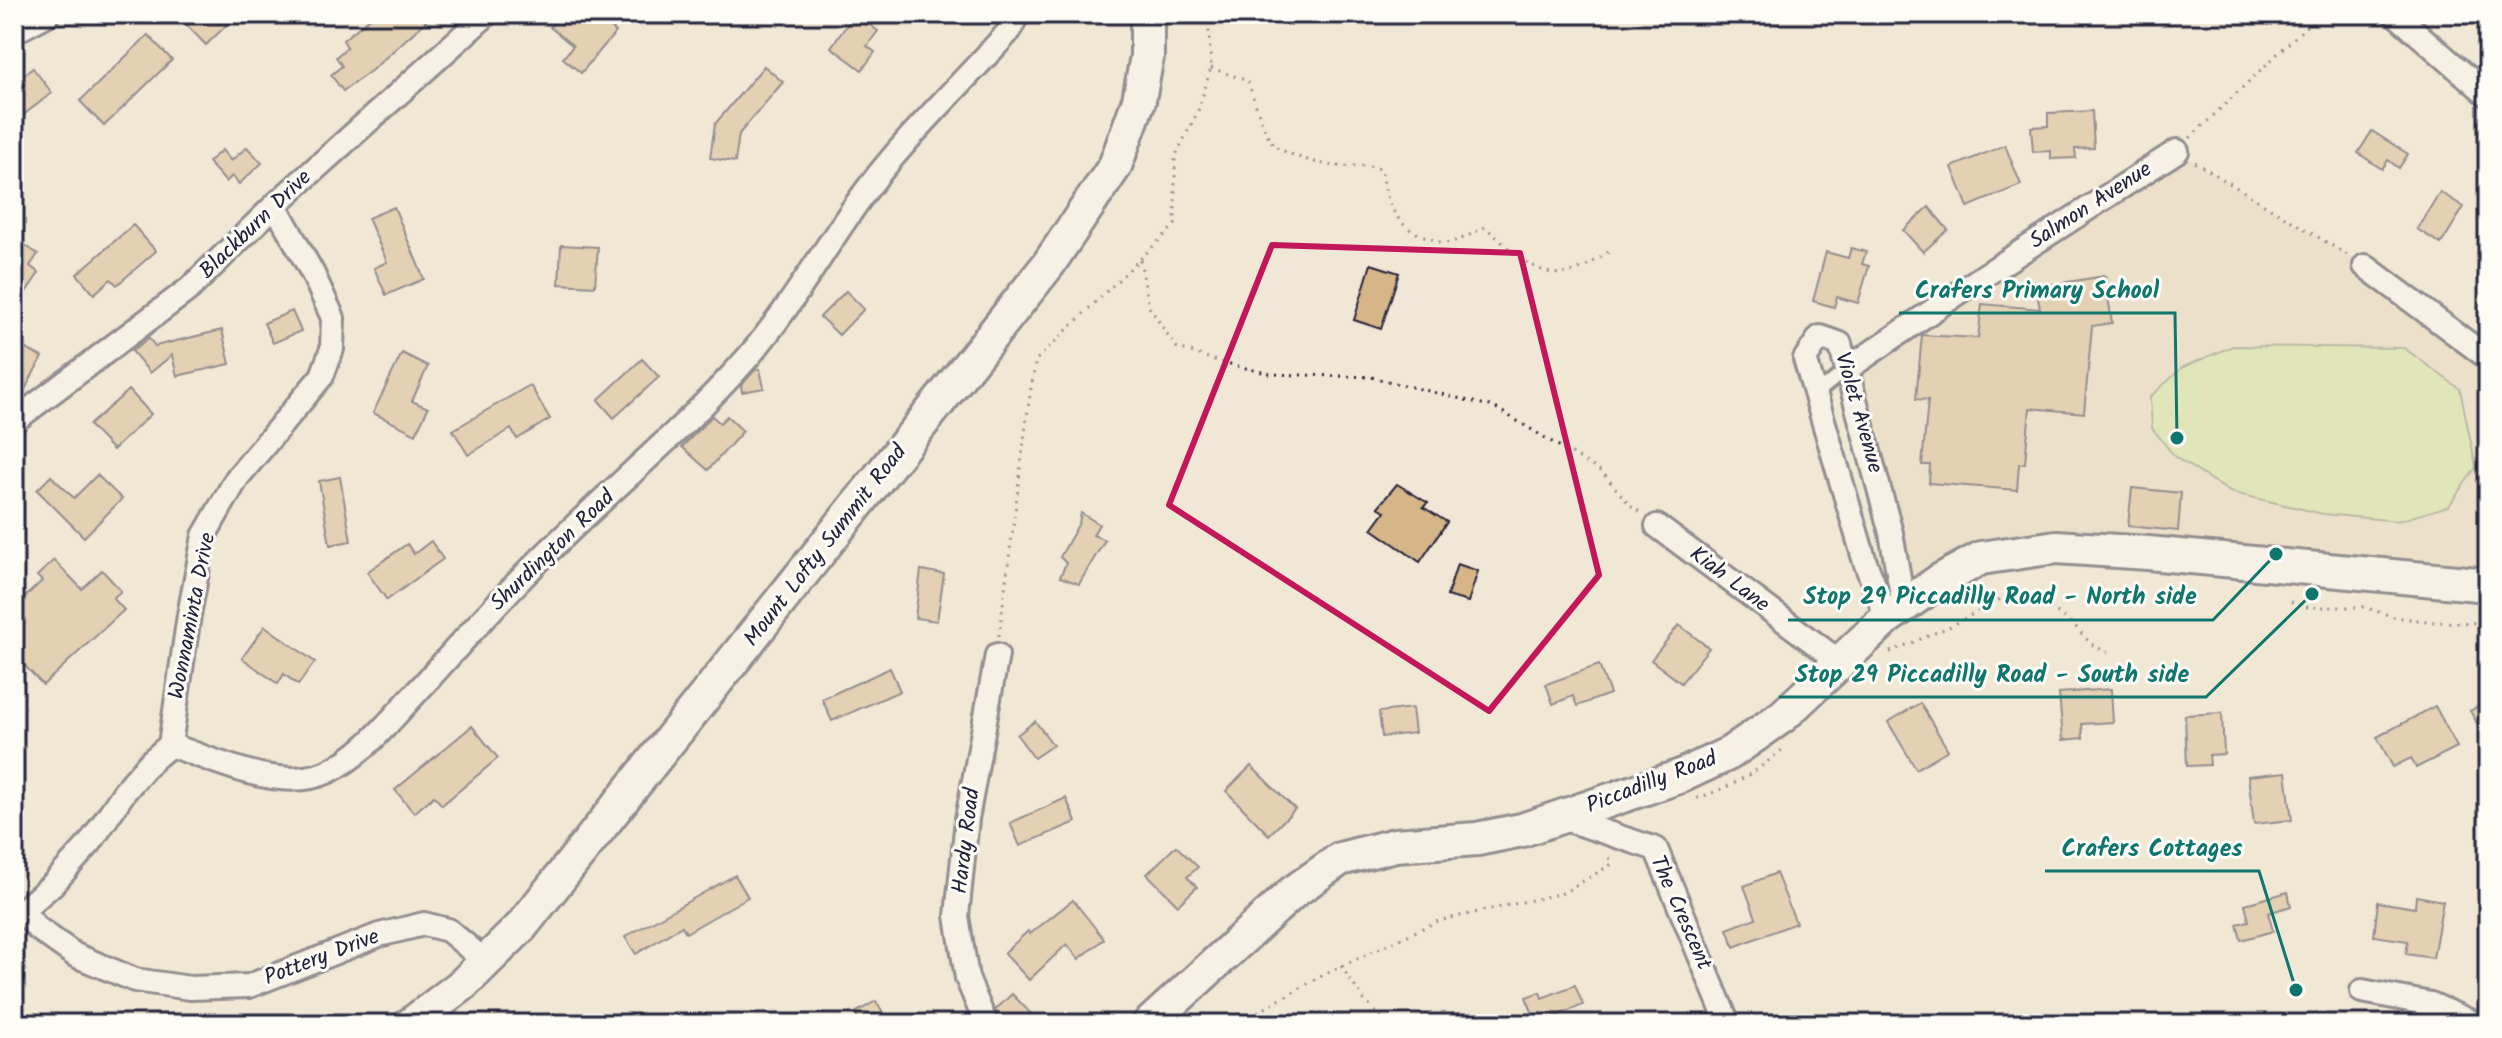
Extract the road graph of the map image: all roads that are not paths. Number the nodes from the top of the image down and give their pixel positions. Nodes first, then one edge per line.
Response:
1 (48, 14) edge
2 (487, 14) edge
3 (1017, 14) edge
4 (1147, 14) edge
5 (2395, 14) edge
6 (14, 32) edge
7 (2488, 95) edge
8 (2177, 151) road end
9 (275, 205) junction
10 (2365, 266) road end
11 (2488, 358) edge
12 (1847, 369) junction
13 (1815, 396) junction
14 (14, 421) edge
15 (1657, 526) road end
16 (2488, 585) edge
17 (1896, 612) junction
18 (997, 655) road end
19 (1840, 662) junction
20 (170, 745) junction
21 (1559, 817) junction
22 (18, 912) edge
23 (486, 962) junction
24 (2362, 991) dead end
25 (411, 1024) edge
26 (986, 1024) edge
27 (1149, 1024) edge
28 (1728, 1024) edge
29 (2476, 1024) edge

1 - 6 street
2 - 9 street, Blackburn Drive
3 - 20 street, Shurdington Road
4 - 23 main road, Mount Lofty Summit Road
5 - 7 street
8 - 12 street, Salmon Avenue
9 - 14 street, Blackburn Drive
9 - 20 street, Wonnaminta Drive
10 - 11 street
12 - 13 lane
12 - 13 street, Violet Avenue
12 - 17 street, Violet Avenue
13 - 17 street, Violet Avenue
15 - 19 street, Kiah Lane
16 - 17 main road, Piccadilly Road
17 - 19 main road, Piccadilly Road
18 - 26 street, Hardy Road
19 - 21 main road, Piccadilly Road
20 - 22 street
21 - 27 main road, Piccadilly Road
21 - 28 street, The Crescent
22 - 23 street, Pottery Drive
23 - 25 main road, Mount Lofty Summit Road
24 - 29 street

